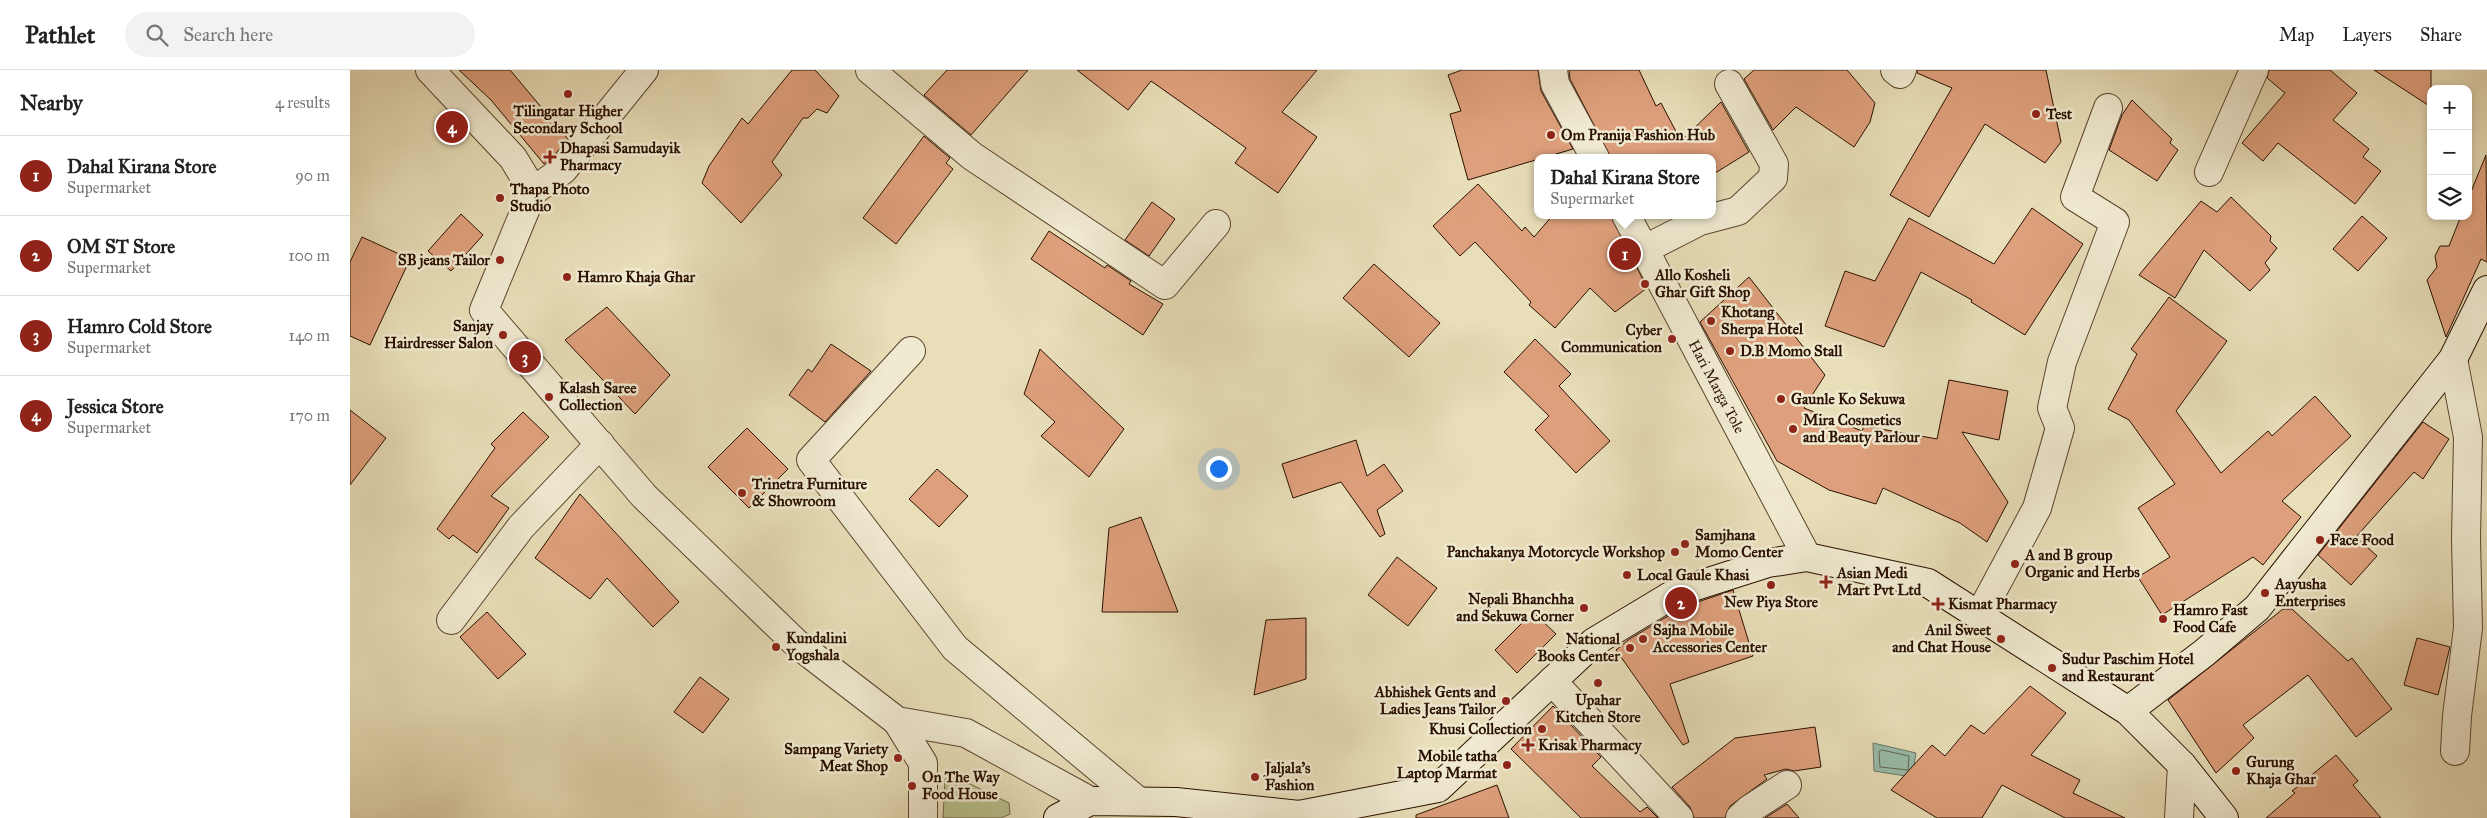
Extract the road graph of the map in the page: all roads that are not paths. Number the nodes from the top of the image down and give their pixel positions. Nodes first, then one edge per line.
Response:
1 (430, 70) edge
2 (644, 70) edge
3 (870, 70) edge
4 (1553, 70) edge
5 (1895, 70) edge
6 (1902, 70) edge
7 (2254, 70) edge
8 (1729, 84) dead end
9 (2108, 108) dead end
10 (1593, 154) edge
11 (2208, 172) dead end
12 (534, 191) junction
13 (1716, 217) edge
14 (1628, 219) edge
15 (1708, 219) edge
16 (1216, 224) dead end
17 (1645, 249) junction
18 (2487, 290) edge
19 (911, 351) dead end
20 (2453, 359) junction
21 (600, 444) junction
22 (1807, 557) junction
23 (1979, 616) junction
24 (451, 620) dead end
25 (1552, 681) junction
26 (2128, 711) junction
27 (897, 721) junction
28 (2455, 751) dead end
29 (2182, 765) junction
30 (1787, 785) dead end
31 (1090, 801) junction
32 (1138, 801) junction
33 (923, 818) edge
34 (1058, 818) edge
35 (1679, 818) edge
36 (1740, 818) edge
37 (2179, 818) edge
38 (2224, 818) edge

1 - 12 street
2 - 12 street
3 - 16 street
4 - 10 street
5 - 6 street
7 - 11 street
8 - 13 street
9 - 23 street
12 - 21 street
14 - 17 street, Hari Marga Tole
15 - 17 street
17 - 22 street, Hari Marga Tole
18 - 20 street
19 - 32 street
20 - 26 street
20 - 28 street
21 - 24 street
21 - 27 street
22 - 23 street
22 - 25 street
23 - 26 street
25 - 32 street
25 - 35 street
26 - 29 street
27 - 31 street
27 - 33 street
29 - 37 street
29 - 38 street
30 - 36 street
31 - 32 street
31 - 34 street

